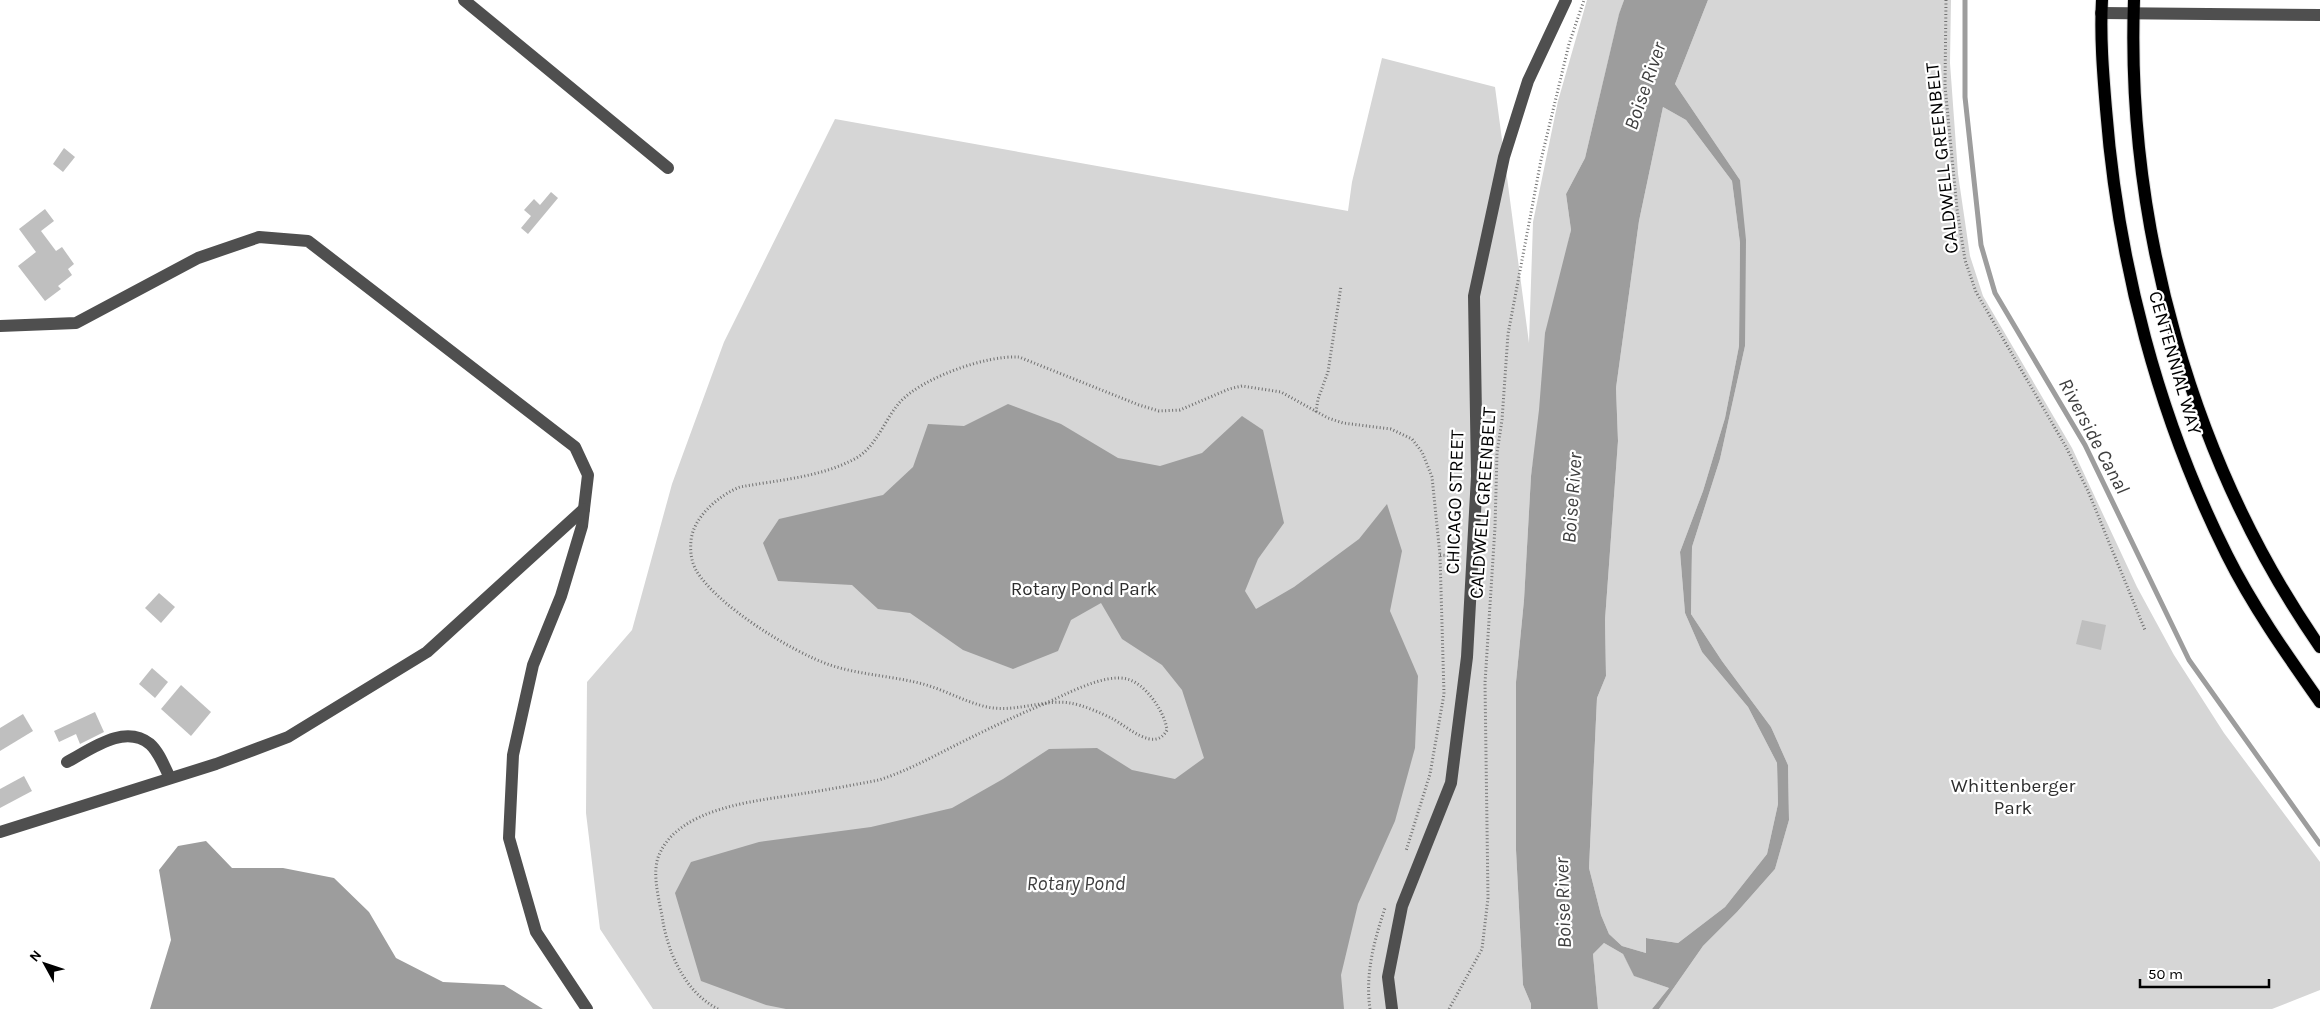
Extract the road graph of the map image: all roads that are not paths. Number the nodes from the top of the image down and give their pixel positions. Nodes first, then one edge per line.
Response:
1 (464, 0) edge
2 (1566, 0) edge
3 (2102, 0) edge
4 (2134, 0) edge
5 (2101, 13) junction
6 (2134, 14) junction
7 (2320, 15) edge
8 (668, 168) dead end
9 (0, 326) edge
10 (584, 509) junction
11 (2320, 647) edge
12 (2320, 702) edge
13 (67, 762) dead end
14 (170, 778) junction
15 (0, 832) edge
16 (587, 1009) edge
17 (1392, 1009) edge

1 - 8 street
2 - 17 street, CHICAGO STREET
3 - 5 main road, CENTENNIAL WAY
4 - 6 main road, CENTENNIAL WAY
5 - 6 street
5 - 12 main road, CENTENNIAL WAY
6 - 7 street
6 - 11 main road, CENTENNIAL WAY
9 - 10 street
10 - 14 street
10 - 16 street
13 - 14 street
14 - 15 street

